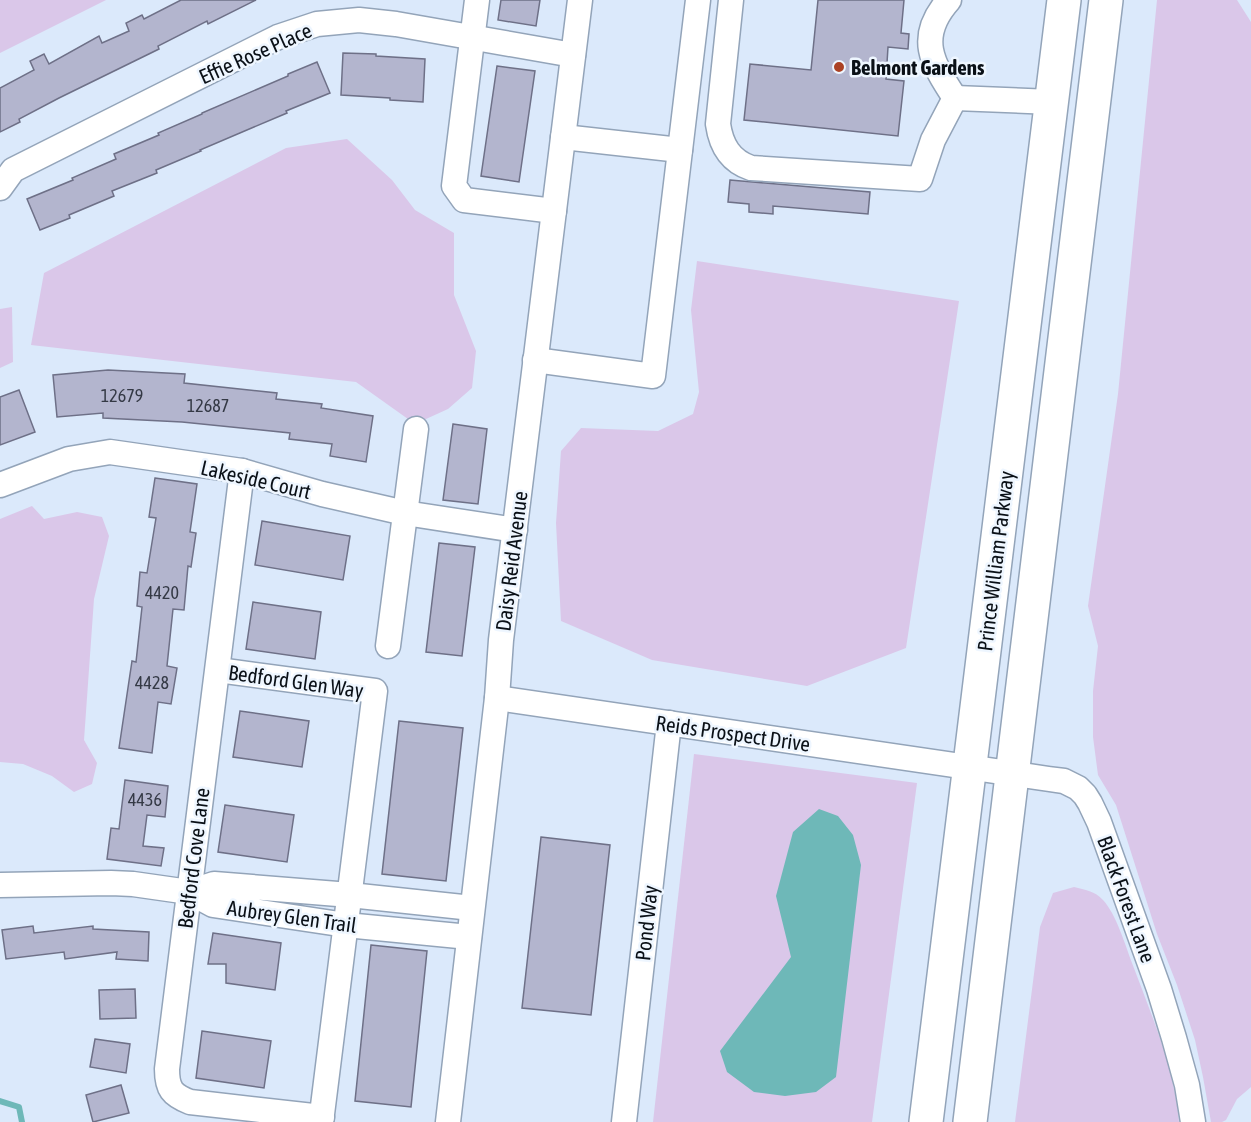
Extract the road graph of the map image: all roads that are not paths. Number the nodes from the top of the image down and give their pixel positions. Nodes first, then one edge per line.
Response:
1 (477, 0) edge
2 (579, 0) edge
3 (698, 0) edge
4 (731, 0) edge
5 (949, 0) edge
6 (1064, 0) edge
7 (1106, 0) edge
8 (472, 38) junction
9 (573, 55) junction
10 (955, 98) junction
11 (1052, 102) junction
12 (562, 137) junction
13 (680, 150) junction
14 (0, 188) edge
15 (554, 211) junction
16 (536, 360) junction
17 (416, 429) dead end
18 (242, 471) junction
19 (0, 485) edge
20 (405, 513) junction
21 (515, 530) junction
22 (388, 646) dead end
23 (218, 670) junction
24 (497, 698) junction
25 (669, 723) junction
26 (969, 768) junction
27 (1012, 774) junction
28 (0, 885) edge
29 (189, 892) junction
30 (350, 895) junction
31 (472, 908) junction
32 (346, 925) junction
33 (469, 937) junction
34 (322, 1120) edge
35 (448, 1122) edge
36 (624, 1122) edge
37 (926, 1122) edge
38 (970, 1122) edge
39 (1193, 1122) edge

1 - 8 street
2 - 9 street, Daisy Reid Avenue
3 - 13 street
4 - 10 street
5 - 10 street
6 - 11 highway, Prince William Parkway
7 - 27 highway, Prince William Parkway
8 - 9 street, Effie Rose Place
8 - 14 street, Effie Rose Place
8 - 15 street
9 - 12 street, Daisy Reid Avenue
10 - 11 street
11 - 26 highway, Prince William Parkway
12 - 13 street
12 - 15 street, Daisy Reid Avenue
13 - 16 street
15 - 16 street, Daisy Reid Avenue
16 - 21 street, Daisy Reid Avenue
17 - 20 street
18 - 19 street, Lakeside Court
18 - 20 street, Lakeside Court
18 - 23 street, Bedford Cove Lane
20 - 21 street, Lakeside Court
20 - 22 street
21 - 24 street, Daisy Reid Avenue
23 - 29 street, Bedford Cove Lane
23 - 30 street, Bedford Glen Way
24 - 25 street, Reids Prospect Drive
24 - 31 street, Daisy Reid Avenue
25 - 26 street, Reids Prospect Drive
25 - 36 street, Pond Way
26 - 27 street, Black Forest Lane
26 - 37 highway, Prince William Parkway
27 - 38 highway, Prince William Parkway
27 - 39 street, Black Forest Lane
28 - 29 street
29 - 30 street, Aubrey Glen Trail
29 - 32 street, Aubrey Glen Trail
29 - 34 street, Bedford Cove Lane
30 - 31 street, Aubrey Glen Trail
30 - 32 street
31 - 33 street, Daisy Reid Avenue
32 - 33 street, Aubrey Glen Trail
32 - 34 street
33 - 35 street, Daisy Reid Avenue

